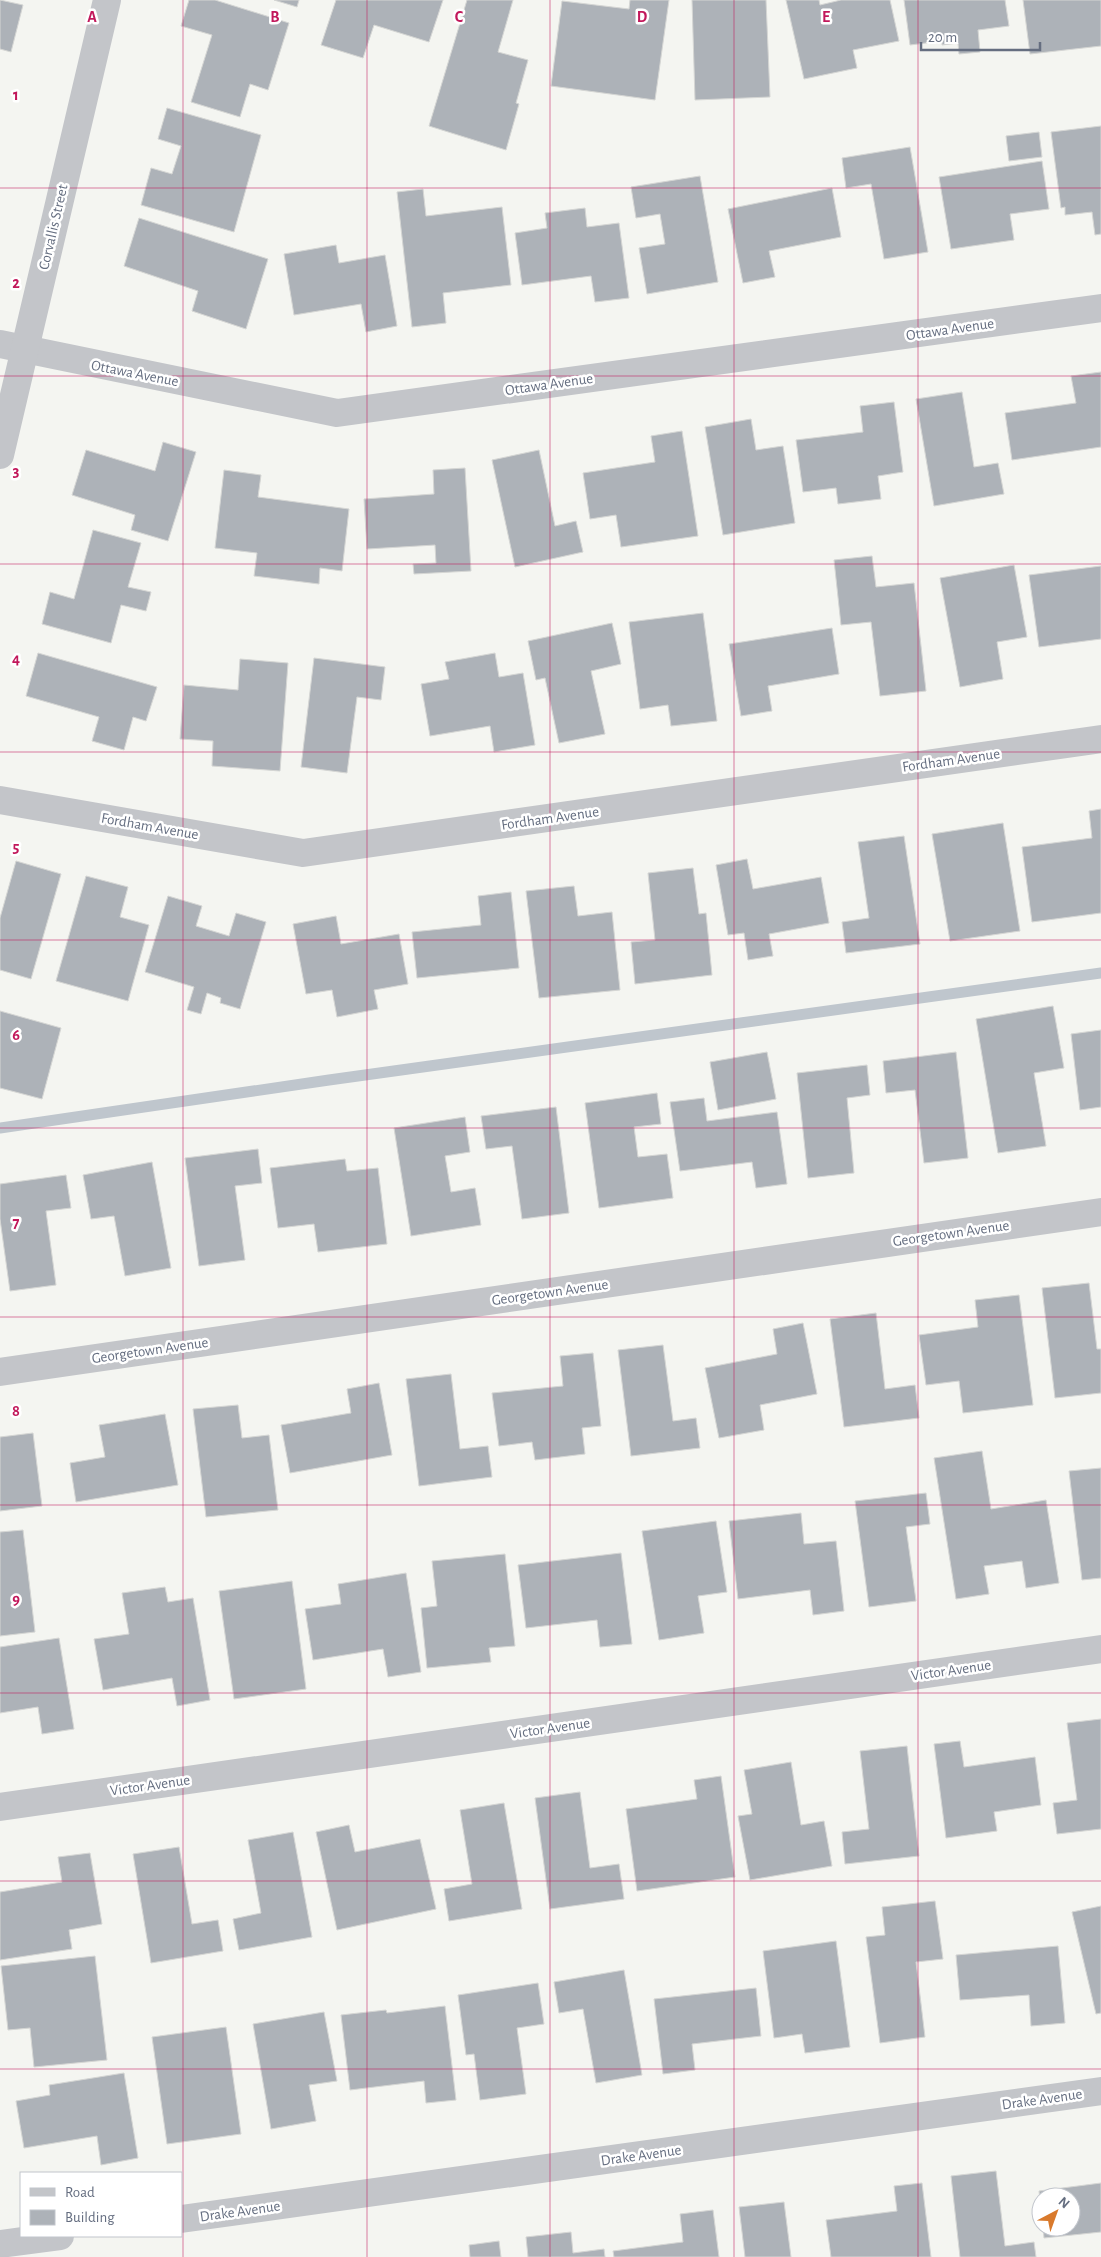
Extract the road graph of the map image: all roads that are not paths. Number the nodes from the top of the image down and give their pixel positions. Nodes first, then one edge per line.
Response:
1 (107, 0) edge
2 (1101, 308) edge
3 (12, 347) edge
4 (0, 455) edge
5 (1101, 739) edge
6 (0, 800) edge
7 (1101, 1212) edge
8 (0, 1372) edge
9 (1101, 1649) edge
10 (0, 1807) edge
11 (1101, 2091) edge
12 (182, 2219) edge
13 (52, 2237) edge
14 (0, 2244) edge

1 - 3 street, Corvallis Street
2 - 3 street, Ottawa Avenue
3 - 4 street, Corvallis Street
5 - 6 street, Fordham Avenue
7 - 8 street, Georgetown Avenue
9 - 10 street, Victor Avenue
11 - 12 street, Drake Avenue
13 - 14 street

